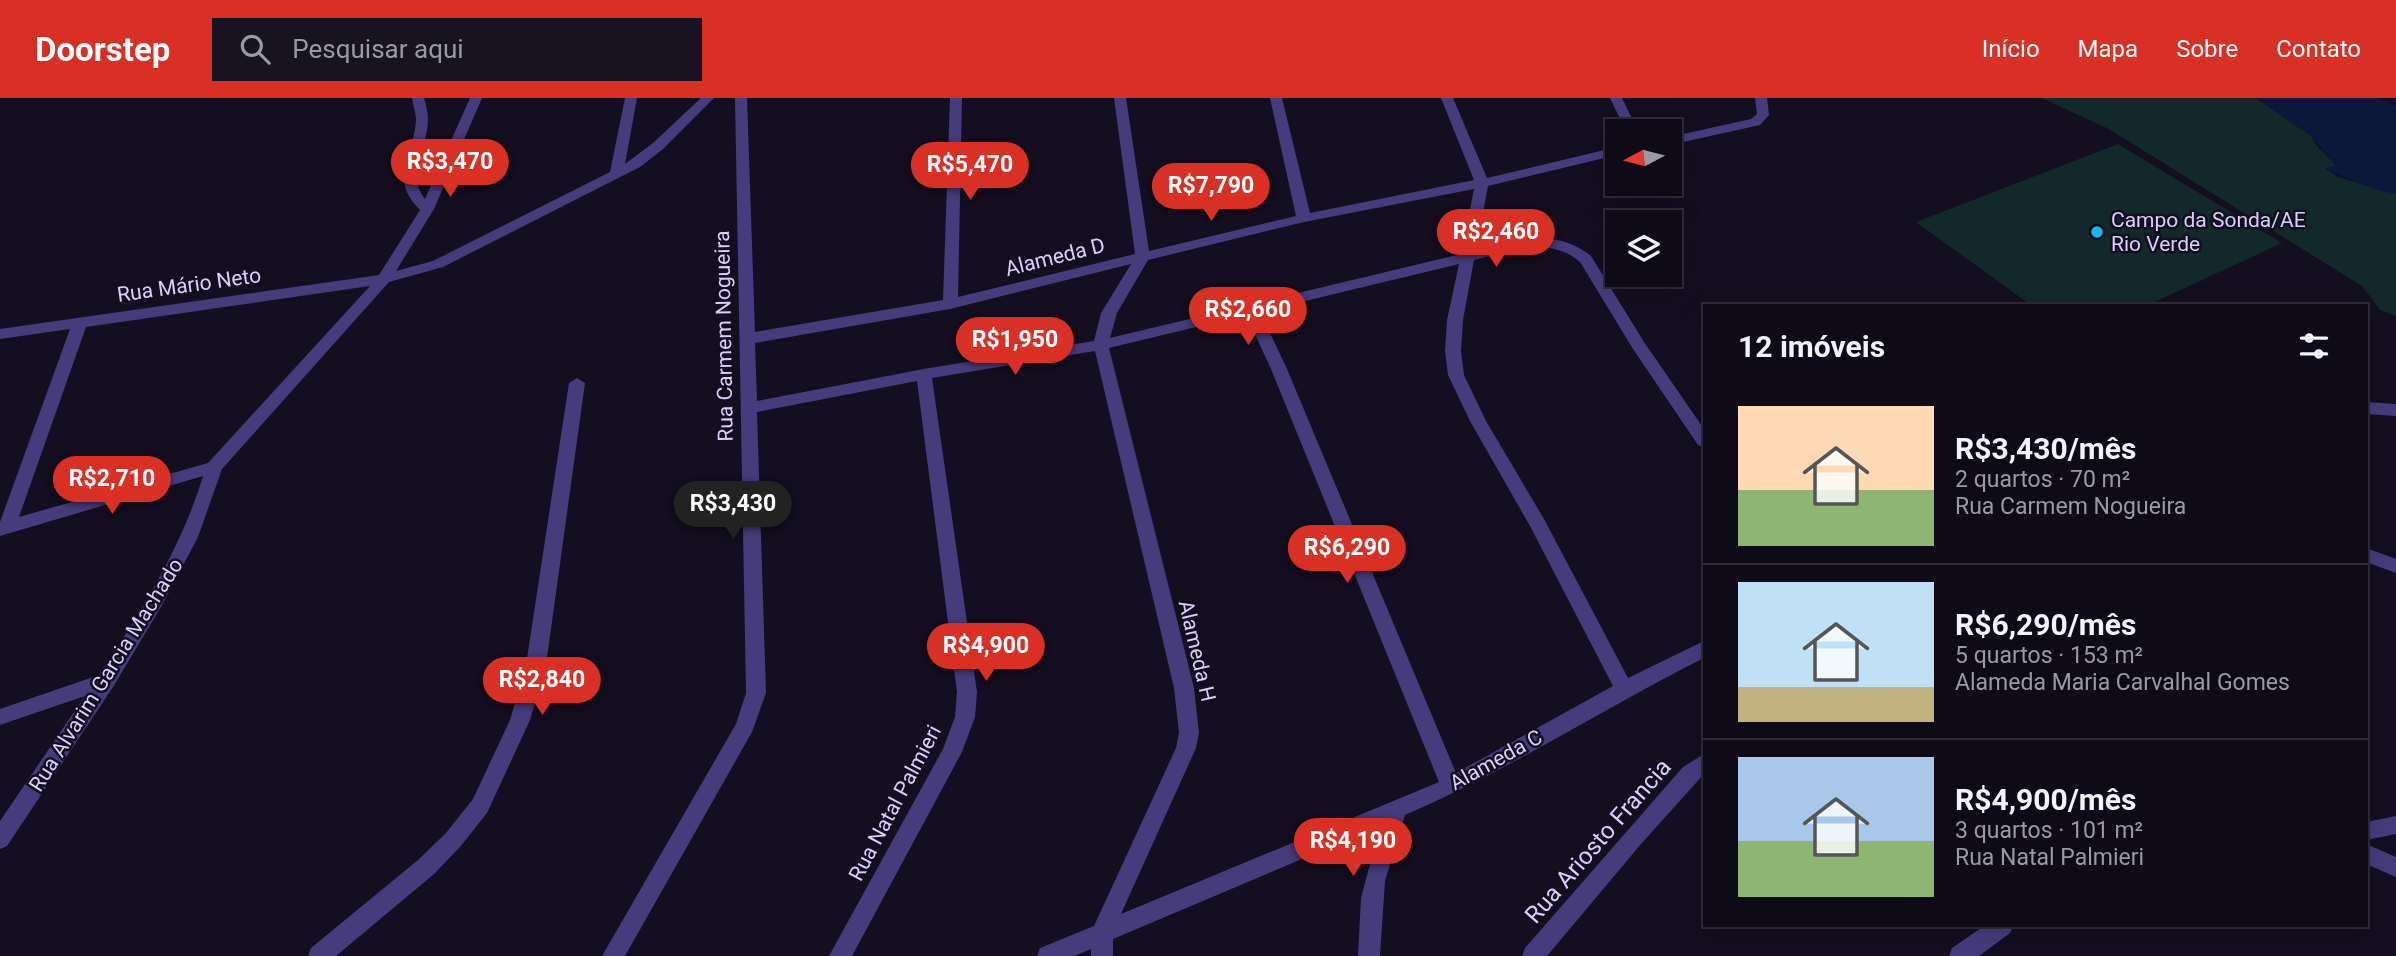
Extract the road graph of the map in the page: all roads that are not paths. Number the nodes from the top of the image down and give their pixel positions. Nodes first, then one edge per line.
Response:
1 (418, 98) edge
2 (476, 98) edge
3 (631, 98) edge
4 (708, 98) edge
5 (741, 98) edge
6 (956, 98) edge
7 (1120, 98) edge
8 (1276, 98) edge
9 (1447, 98) edge
10 (1616, 98) edge
11 (1761, 98) edge
12 (1626, 119) edge
13 (1682, 138) edge
14 (1605, 154) edge
15 (616, 174) junction
16 (1482, 183) junction
17 (427, 209) junction
18 (1304, 218) junction
19 (1143, 257) junction
20 (1469, 258) junction
21 (384, 279) junction
22 (950, 304) junction
23 (1251, 309) junction
24 (80, 321) junction
25 (0, 334) edge
26 (746, 339) junction
27 (1101, 345) junction
28 (924, 374) junction
29 (577, 383) dead end
30 (748, 408) junction
31 (2368, 408) edge
32 (2396, 410) edge
33 (1703, 440) edge
34 (214, 467) junction
35 (3, 528) edge
36 (2368, 556) edge
37 (2396, 566) edge
38 (1703, 650) edge
39 (106, 681) junction
40 (1624, 689) junction
41 (0, 717) edge
42 (1703, 764) edge
43 (1451, 786) junction
44 (1396, 810) junction
45 (2396, 825) edge
46 (2368, 831) edge
47 (0, 839) edge
48 (2368, 855) edge
49 (2396, 867) edge
50 (2001, 927) edge
51 (1102, 932) junction
52 (319, 956) edge
53 (612, 956) edge
54 (840, 956) edge
55 (1048, 956) edge
56 (1102, 956) edge
57 (1369, 956) edge
58 (1533, 956) edge
59 (1960, 956) edge

1 - 17 street
2 - 17 street, Rua Alvarim Garcia Machado
3 - 15 street
4 - 15 street, Rua Mário Neto
5 - 26 street, Rua Carmem Nogueira
6 - 22 street
7 - 19 street
8 - 18 street
9 - 16 street
10 - 12 street
11 - 13 street
14 - 16 street, Alameda D
15 - 21 street, Rua Mário Neto
16 - 18 street, Alameda D
16 - 20 street
17 - 21 street, Rua Alvarim Garcia Machado
18 - 19 street, Alameda D
19 - 22 street, Alameda D
19 - 27 street
20 - 23 street
20 - 33 street
20 - 40 street
21 - 24 street, Rua Mário Neto
21 - 34 street, Rua Alvarim Garcia Machado
22 - 26 street, Alameda D
23 - 27 street
23 - 43 street
24 - 25 street, Rua Mário Neto
24 - 35 street
26 - 30 street, Rua Carmem Nogueira
27 - 28 street
27 - 51 street, Alameda H
28 - 30 street
28 - 54 street, Rua Natal Palmieri
29 - 52 street
30 - 53 street, Rua Carmem Nogueira
31 - 32 street
34 - 35 street
34 - 39 street, Rua Alvarim Garcia Machado
36 - 37 street
38 - 40 street, Alameda C
39 - 41 street
39 - 47 street, Rua Alvarim Garcia Machado
40 - 43 street, Alameda C
42 - 58 street, Rua Ariosto Francia
43 - 44 street, Alameda C
44 - 51 street, Alameda C
44 - 57 street
45 - 46 street
48 - 49 street
50 - 59 street
51 - 55 street, Alameda C
51 - 56 street, Alameda H

